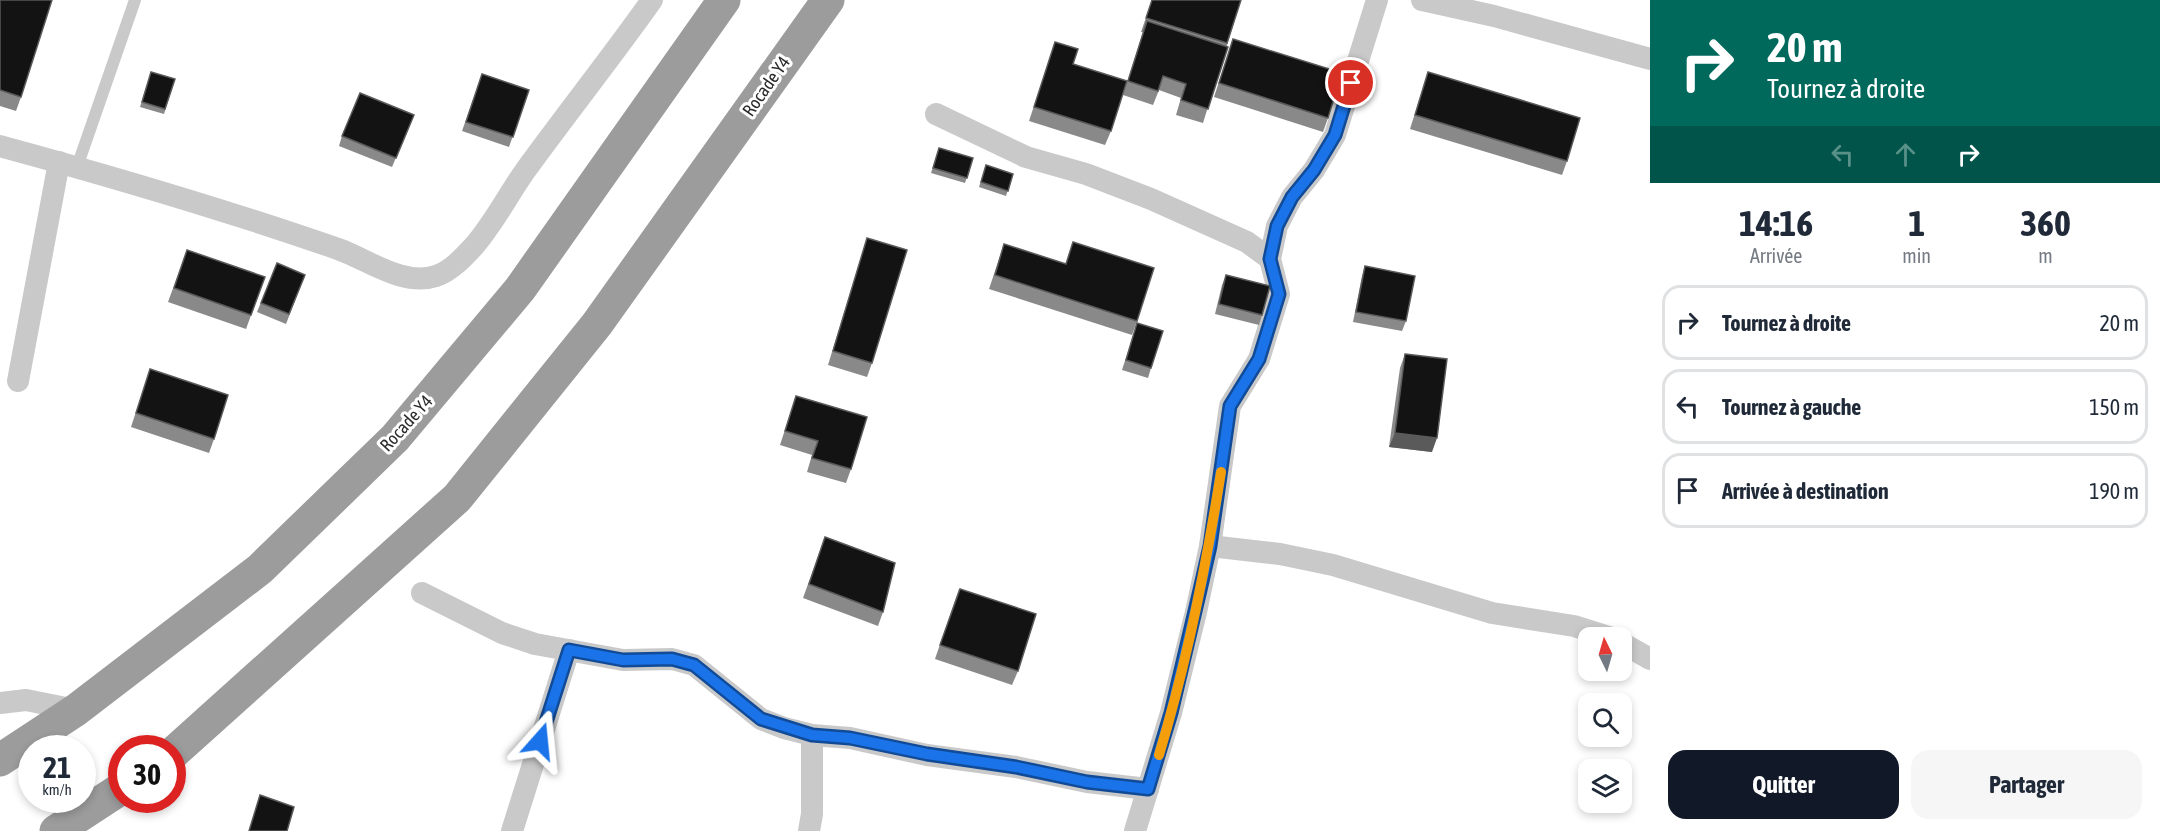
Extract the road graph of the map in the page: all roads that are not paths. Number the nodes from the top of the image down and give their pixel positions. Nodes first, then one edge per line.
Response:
1 (135, 0) edge
2 (652, 0) edge
3 (724, 0) edge
4 (828, 0) edge
5 (1377, 0) edge
6 (1422, 0) edge
7 (1650, 59) edge
8 (936, 114) dead end
9 (0, 146) edge
10 (68, 165) junction
11 (1270, 259) junction
12 (18, 381) dead end
13 (1210, 546) junction
14 (422, 593) dead end
15 (1578, 627) edge
16 (1632, 649) edge
17 (569, 650) junction
18 (1650, 659) edge
19 (0, 703) edge
20 (75, 710) junction
21 (812, 735) junction
22 (186, 741) edge
23 (0, 760) edge
24 (1148, 789) junction
25 (108, 797) edge
26 (56, 831) edge
27 (512, 831) edge
28 (809, 831) edge
29 (1135, 831) edge

1 - 10 lane
2 - 10 street
3 - 20 highway, Rocade Y4
4 - 22 highway, Rocade Y4
5 - 11 street
6 - 7 street
8 - 11 street
9 - 10 street
10 - 12 street
11 - 13 street
13 - 15 street
13 - 24 street
14 - 17 street
16 - 18 street
17 - 21 street
17 - 27 street
19 - 20 street
20 - 23 highway, Rocade Y4
21 - 24 street
21 - 28 street
24 - 29 street
25 - 26 highway

